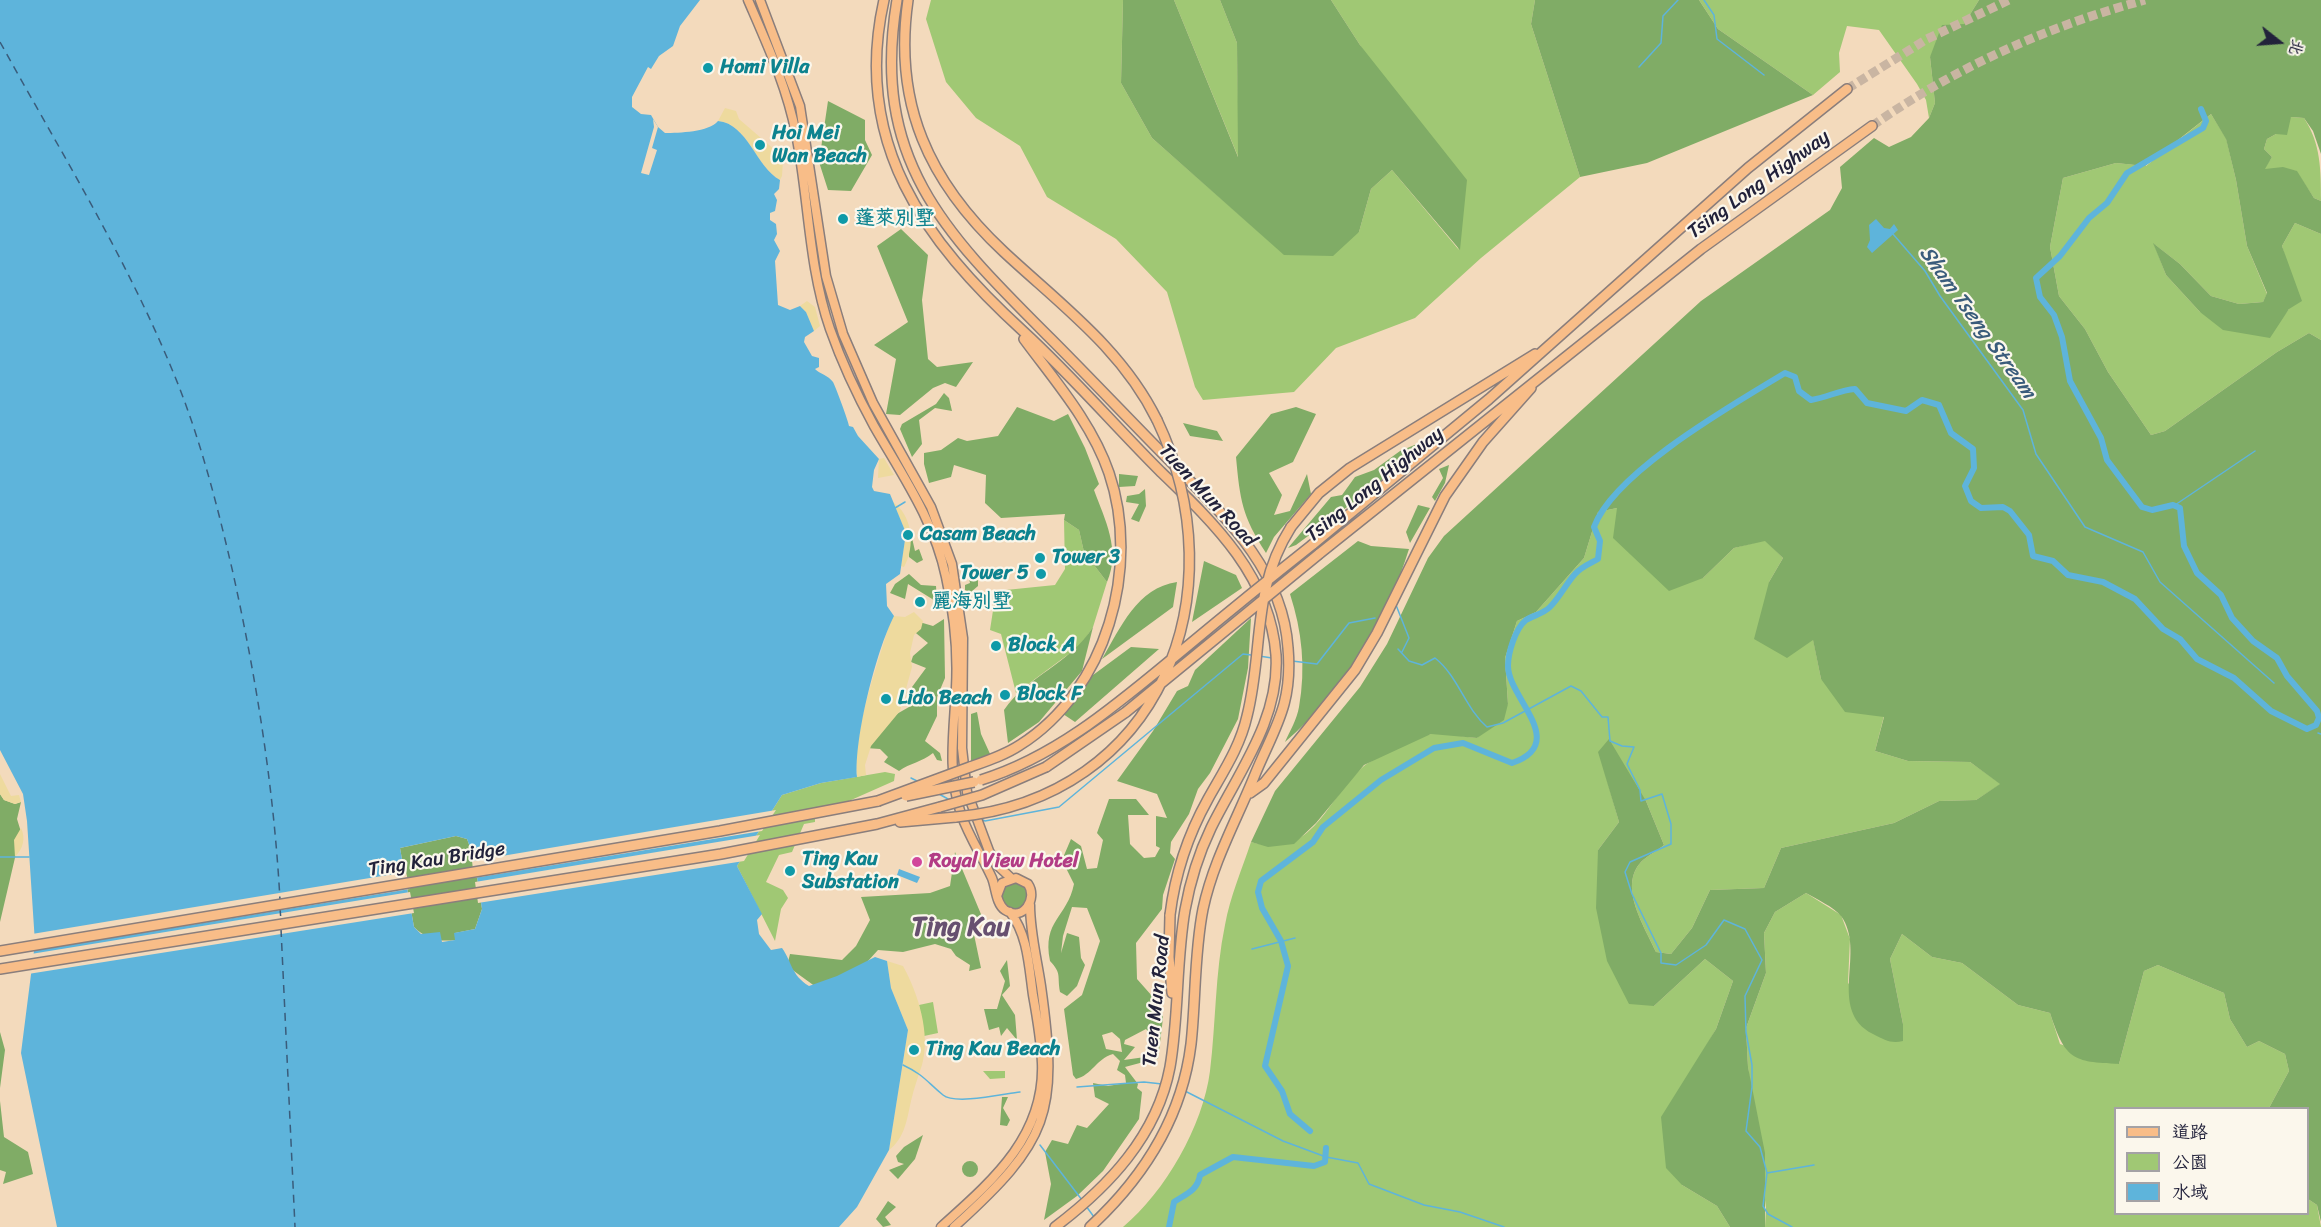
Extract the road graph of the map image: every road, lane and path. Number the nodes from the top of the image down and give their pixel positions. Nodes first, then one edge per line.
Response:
1 (748, 0) edge
2 (760, 0) edge
3 (884, 0) edge
4 (897, 0) edge
5 (908, 0) edge
6 (790, 74) junction
7 (781, 80) junction
8 (1846, 89) tunnel mouth
9 (1872, 126) tunnel mouth
10 (1014, 324) junction
11 (1560, 338) junction
12 (1544, 373) junction
13 (1250, 793) junction
14 (878, 801) junction
15 (877, 824) junction
16 (1011, 878) junction
17 (998, 896) junction
18 (1030, 905) junction
19 (1010, 912) junction
20 (0, 951) edge
21 (0, 969) edge
22 (1174, 978) junction
23 (940, 1227) edge
24 (954, 1227) edge
25 (1055, 1227) edge
26 (1090, 1227) edge

1 - 7 main road
2 - 6 main road
3 - 10 highway, Tuen Mun Road
4 - 13 highway, Tuen Mun Road
5 - 15 highway, bridge
6 - 7 main road
6 - 16 main road, bridge
7 - 17 main road, bridge
8 - 11 highway, Tsing Long Highway
9 - 12 highway, Tsing Long Highway
10 - 14 highway, bridge
10 - 22 highway, Tuen Mun Road, bridge
11 - 14 highway, Tsing Long Highway, bridge
11 - 22 highway, bridge
12 - 13 highway
12 - 15 highway, Tsing Long Highway, bridge
13 - 26 highway, Tuen Mun Road
14 - 20 highway, Ting Kau Bridge
15 - 21 highway, Ting Kau Bridge
16 - 17 main road
16 - 18 main road
17 - 19 main road
18 - 19 main road
18 - 24 main road
19 - 23 main road
22 - 25 highway, Tuen Mun Road

